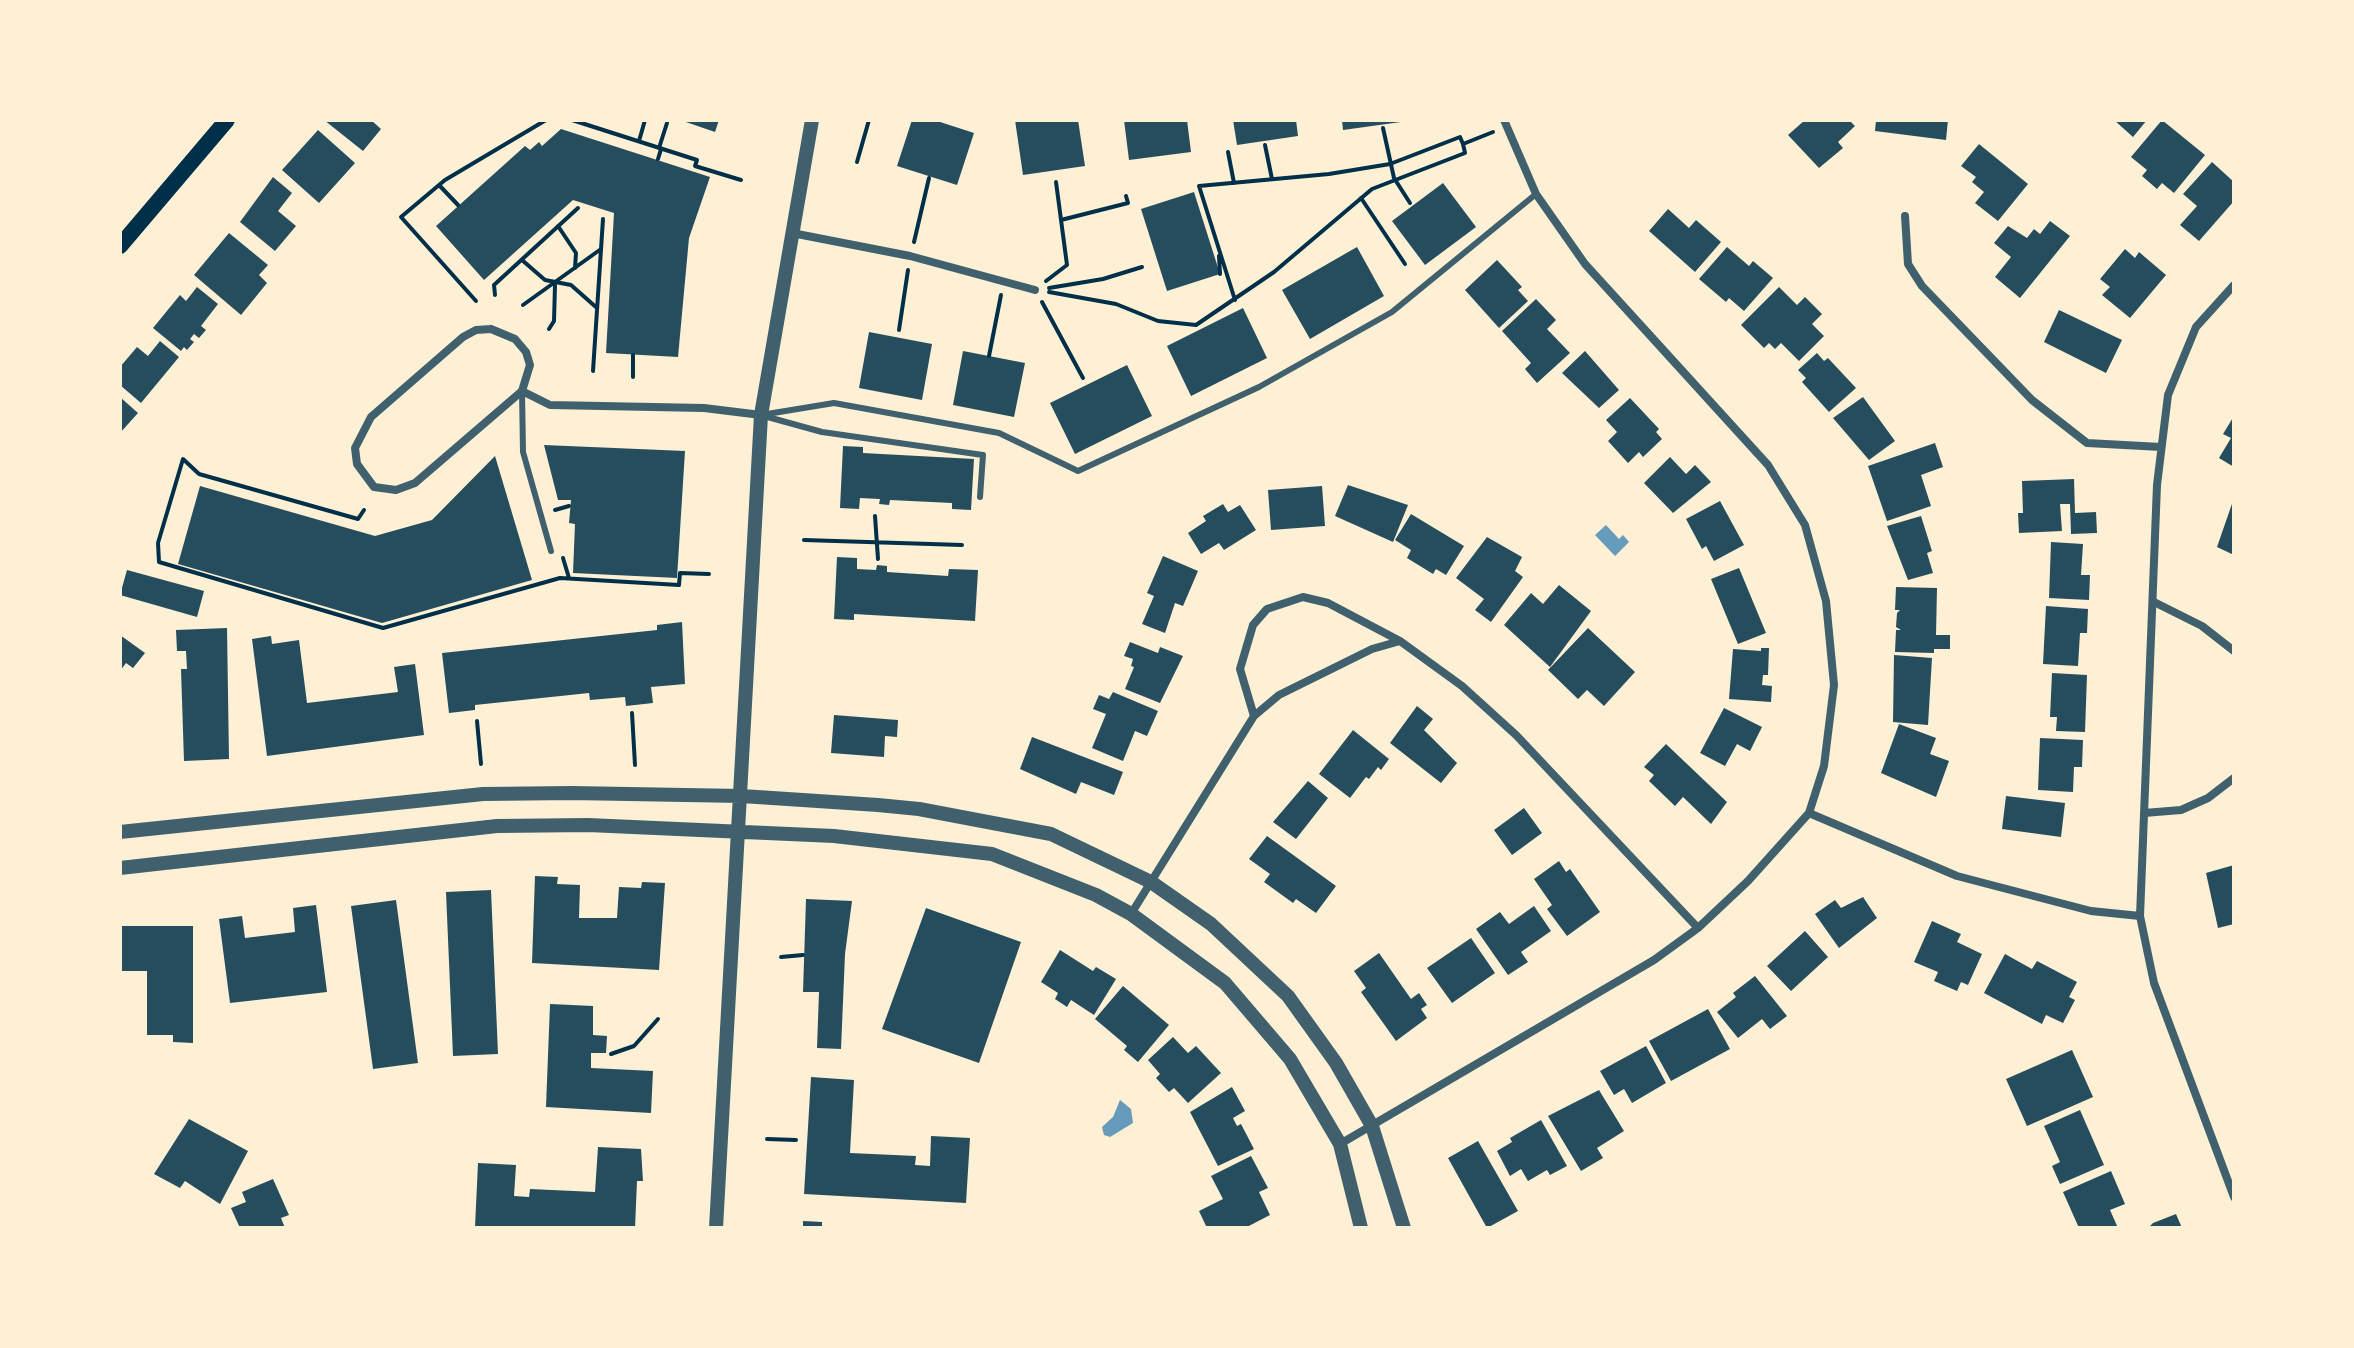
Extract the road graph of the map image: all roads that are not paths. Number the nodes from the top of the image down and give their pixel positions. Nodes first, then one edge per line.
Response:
1 (227, 120) edge
2 (812, 120) edge
3 (1505, 124) edge
4 (1536, 194) junction
5 (1905, 216) dead end
6 (792, 233) junction
7 (120, 246) edge
8 (2234, 285) edge
9 (1035, 290) road end
10 (522, 391) junction
11 (761, 415) junction
12 (2161, 447) junction
13 (980, 497) dead end
14 (551, 551) dead end
15 (2154, 602) junction
16 (1400, 641) junction
17 (2234, 651) edge
18 (1254, 716) junction
19 (2234, 778) edge
20 (742, 796) junction
21 (1809, 813) junction
22 (2144, 813) junction
23 (120, 832) edge
24 (740, 833) junction
25 (120, 868) edge
26 (1151, 882) junction
27 (1131, 914) junction
28 (2140, 916) junction
29 (1698, 928) junction
30 (1372, 1126) junction
31 (1340, 1144) junction
32 (2233, 1195) edge
33 (716, 1228) edge
34 (1361, 1228) edge
35 (1404, 1228) edge

1 - 7 main road
2 - 6 street
3 - 4 street
4 - 11 lane
4 - 21 street
5 - 12 street
6 - 9 street
6 - 11 street
8 - 12 street
10 - 10 street
10 - 11 street
10 - 14 lane
11 - 13 lane
11 - 20 street
12 - 15 street
15 - 17 street
15 - 22 street
16 - 18 street
16 - 18 street
16 - 29 street
18 - 26 street
19 - 22 street
20 - 23 street
20 - 24 street
20 - 26 street
21 - 28 street
21 - 29 street
22 - 28 street
24 - 25 street
24 - 27 street
24 - 33 street
26 - 27 street
26 - 30 street
27 - 31 street
28 - 32 street
29 - 30 street
30 - 31 street
30 - 35 street
31 - 34 street

